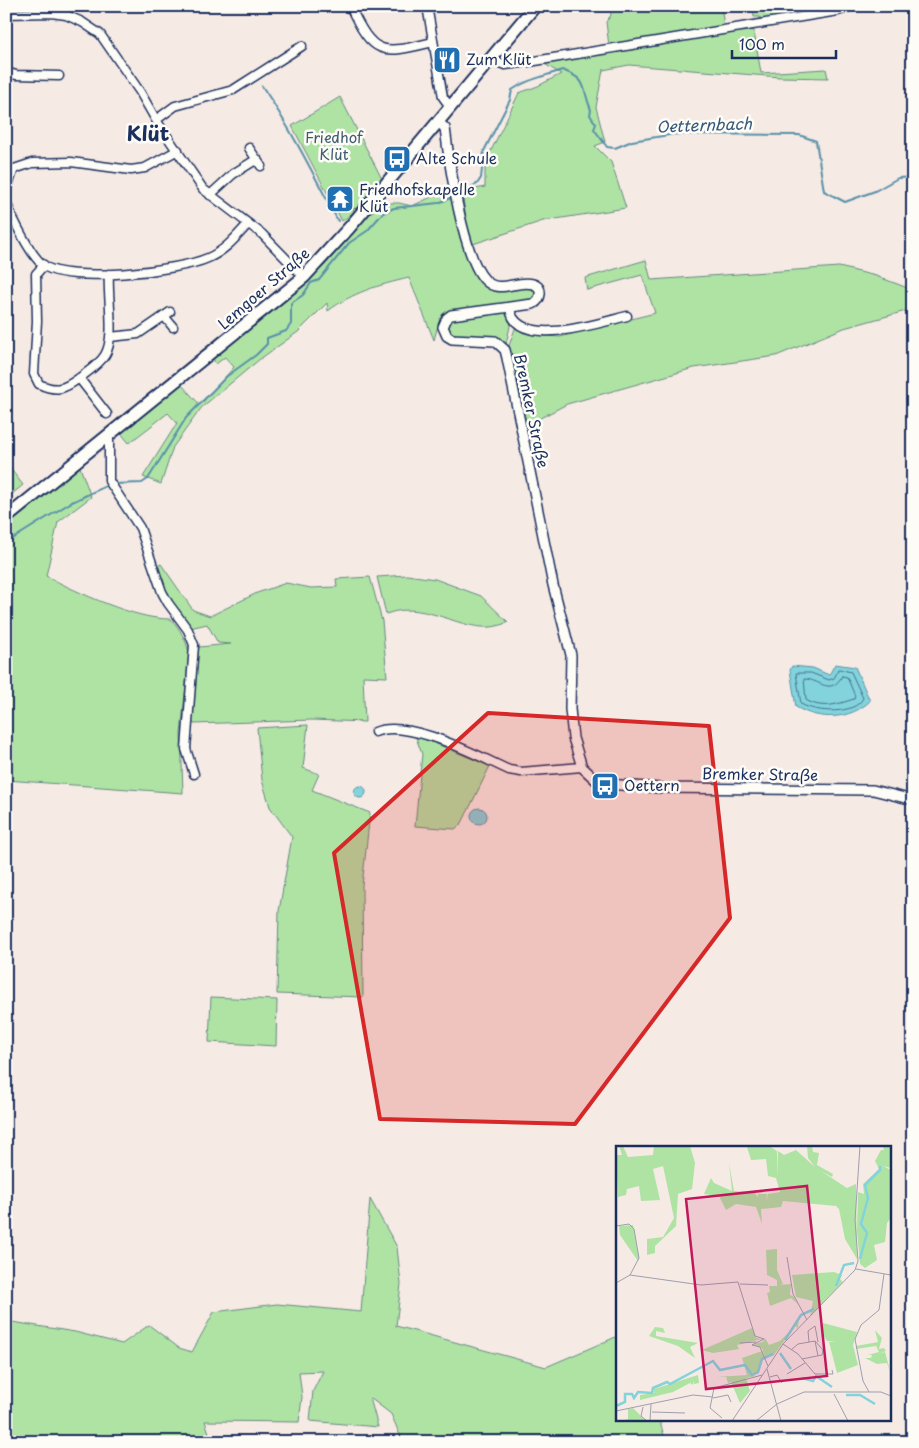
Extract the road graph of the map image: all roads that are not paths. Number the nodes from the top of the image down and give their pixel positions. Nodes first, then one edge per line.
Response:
1 (350, 6) edge
2 (427, 6) edge
3 (535, 6) edge
4 (853, 6) edge
5 (6, 14) edge
6 (6, 22) edge
7 (433, 42) junction
8 (302, 46) dead end
9 (6, 50) edge
10 (491, 60) junction
11 (6, 72) edge
12 (59, 76) dead end
13 (451, 108) junction
14 (156, 120) junction
15 (438, 122) junction
16 (249, 148) dead end
17 (178, 150) junction
18 (6, 190) edge
19 (210, 195) junction
20 (6, 202) edge
21 (248, 224) junction
22 (44, 266) junction
23 (109, 274) junction
24 (304, 277) junction
25 (510, 308) junction
26 (627, 316) dead end
27 (173, 327) dead end
28 (110, 337) junction
29 (79, 378) junction
30 (107, 414) dead end
31 (109, 436) junction
32 (6, 518) edge
33 (375, 732) dead end
34 (582, 768) junction
35 (194, 774) dead end
36 (913, 800) edge

1 - 7 street
2 - 7 street
3 - 10 main road, Lemgoer Straße
4 - 10 street
5 - 14 street
6 - 9 street
7 - 13 street
8 - 14 street
10 - 13 main road, Lemgoer Straße
11 - 12 street
13 - 15 main road, Lemgoer Straße
14 - 17 street
15 - 24 main road, Lemgoer Straße
15 - 25 street, Bremker Straße
16 - 19 street
17 - 18 street
17 - 19 street
19 - 21 street
20 - 22 street
21 - 23 street
21 - 24 street
22 - 23 street
22 - 29 street
23 - 28 street
24 - 31 main road, Lemgoer Straße
25 - 26 street
25 - 34 street, Bremker Straße
27 - 28 street
28 - 29 street
29 - 30 street
31 - 32 main road, Lemgoer Straße
31 - 35 street
33 - 34 street
34 - 36 street, Bremker Straße

